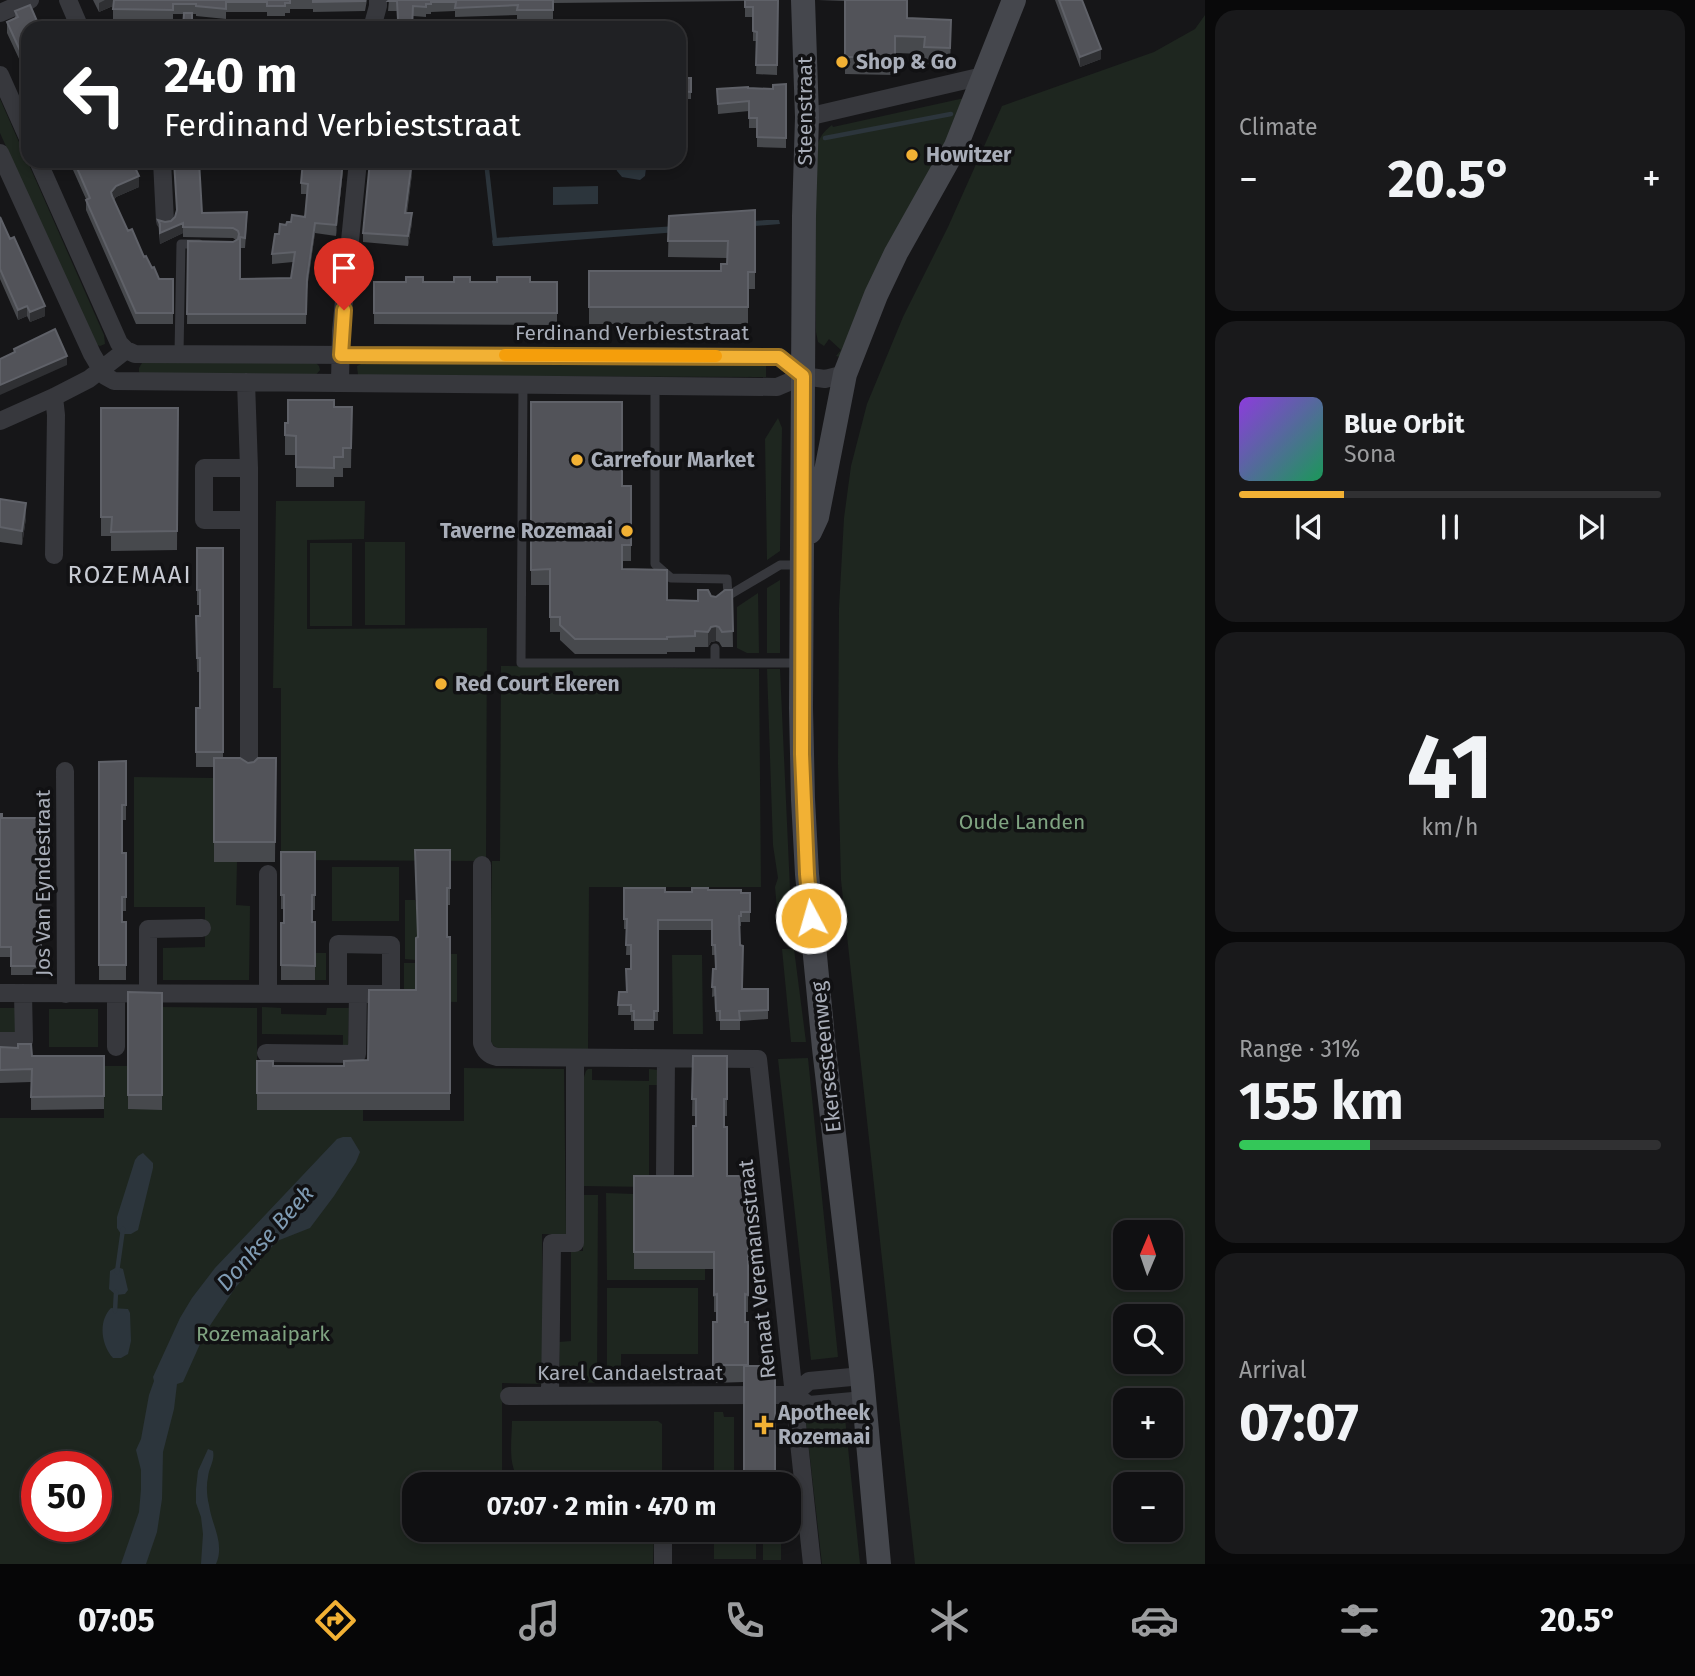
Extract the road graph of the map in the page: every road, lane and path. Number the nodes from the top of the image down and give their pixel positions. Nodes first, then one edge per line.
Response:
1 (30, 0) edge
2 (68, 0) edge
3 (378, 0) edge
4 (803, 0) edge
5 (1014, 0) edge
6 (0, 13) edge
7 (77, 21) edge
8 (374, 21) edge
9 (0, 75) edge
10 (983, 76) junction
11 (807, 117) junction
12 (21, 122) edge
13 (0, 153) edge
14 (41, 168) edge
15 (162, 168) edge
16 (357, 168) edge
17 (165, 221) edge
18 (804, 222) joint
19 (206, 244) edge
20 (125, 350) junction
21 (178, 354) junction
22 (341, 355) junction
23 (101, 371) junction
24 (845, 374) junction
25 (803, 376) junction
26 (246, 382) junction
27 (341, 383) junction
28 (523, 384) junction
29 (655, 386) junction
30 (54, 397) junction
31 (0, 421) edge
32 (249, 468) junction
33 (249, 520) junction
34 (54, 555) dead end
35 (803, 557) junction
36 (728, 596) junction
37 (715, 603) edge
38 (715, 648) dead end
39 (715, 663) junction
40 (802, 663) junction
41 (65, 771) dead end
42 (248, 771) edge
43 (482, 865) dead end
44 (268, 873) dead end
45 (202, 928) dead end
46 (0, 993) edge
47 (23, 993) junction
48 (66, 994) junction
49 (116, 994) junction
50 (148, 994) junction
51 (268, 994) junction
52 (338, 994) junction
53 (358, 994) junction
54 (0, 1041) edge
55 (116, 1047) dead end
56 (266, 1052) dead end
57 (575, 1058) junction
58 (666, 1059) junction
59 (665, 1174) edge
60 (863, 1388) junction
61 (793, 1395) junction
62 (509, 1396) dead end
63 (550, 1396) junction
64 (663, 1542) edge
65 (663, 1564) edge
66 (812, 1564) edge
67 (879, 1564) edge

1 - 6 street
2 - 7 street
3 - 8 street
4 - 11 main road, Steenstraat
5 - 10 main road, Ekersesteenweg
9 - 12 street
10 - 11 street
10 - 24 main road, Ekersesteenweg
11 - 18 main road, Steenstraat
13 - 23 street
14 - 20 street
15 - 17 street
16 - 22 street
18 - 25 main road, Ekersesteenweg
19 - 21 lane
20 - 21 street, Ferdinand Verbieststraat
20 - 23 street
21 - 22 street, Ferdinand Verbieststraat
22 - 25 street, Ferdinand Verbieststraat
22 - 27 street
23 - 26 street
23 - 30 street
24 - 25 street
24 - 35 main road, Ekersesteenweg
25 - 29 street
25 - 35 main road, Ekersesteenweg
26 - 27 street
26 - 32 street
27 - 28 street
28 - 29 street
28 - 39 lane
29 - 36 lane
30 - 31 street
30 - 34 street
32 - 33 street
32 - 33 street
33 - 42 street
35 - 36 lane
35 - 40 main road, Ekersesteenweg
36 - 37 lane
38 - 39 lane
39 - 40 lane
40 - 60 main road, Ekersesteenweg
41 - 48 street, Jos Van Eyndestraat
43 - 57 street, Renaat Veremansstraat
44 - 51 street
45 - 50 street
46 - 47 street
47 - 48 street
47 - 54 street
48 - 49 street
49 - 50 street
49 - 55 street
50 - 51 street
51 - 52 street
52 - 53 street
52 - 53 street
53 - 56 street
57 - 58 street, Renaat Veremansstraat
57 - 63 street
58 - 59 street
58 - 61 street, Renaat Veremansstraat
60 - 61 street, Karel Candaelstraat
60 - 67 main road, Ekersesteenweg
61 - 63 street, Karel Candaelstraat
61 - 66 street, Renaat Veremansstraat
62 - 63 street, Karel Candaelstraat
64 - 65 street

